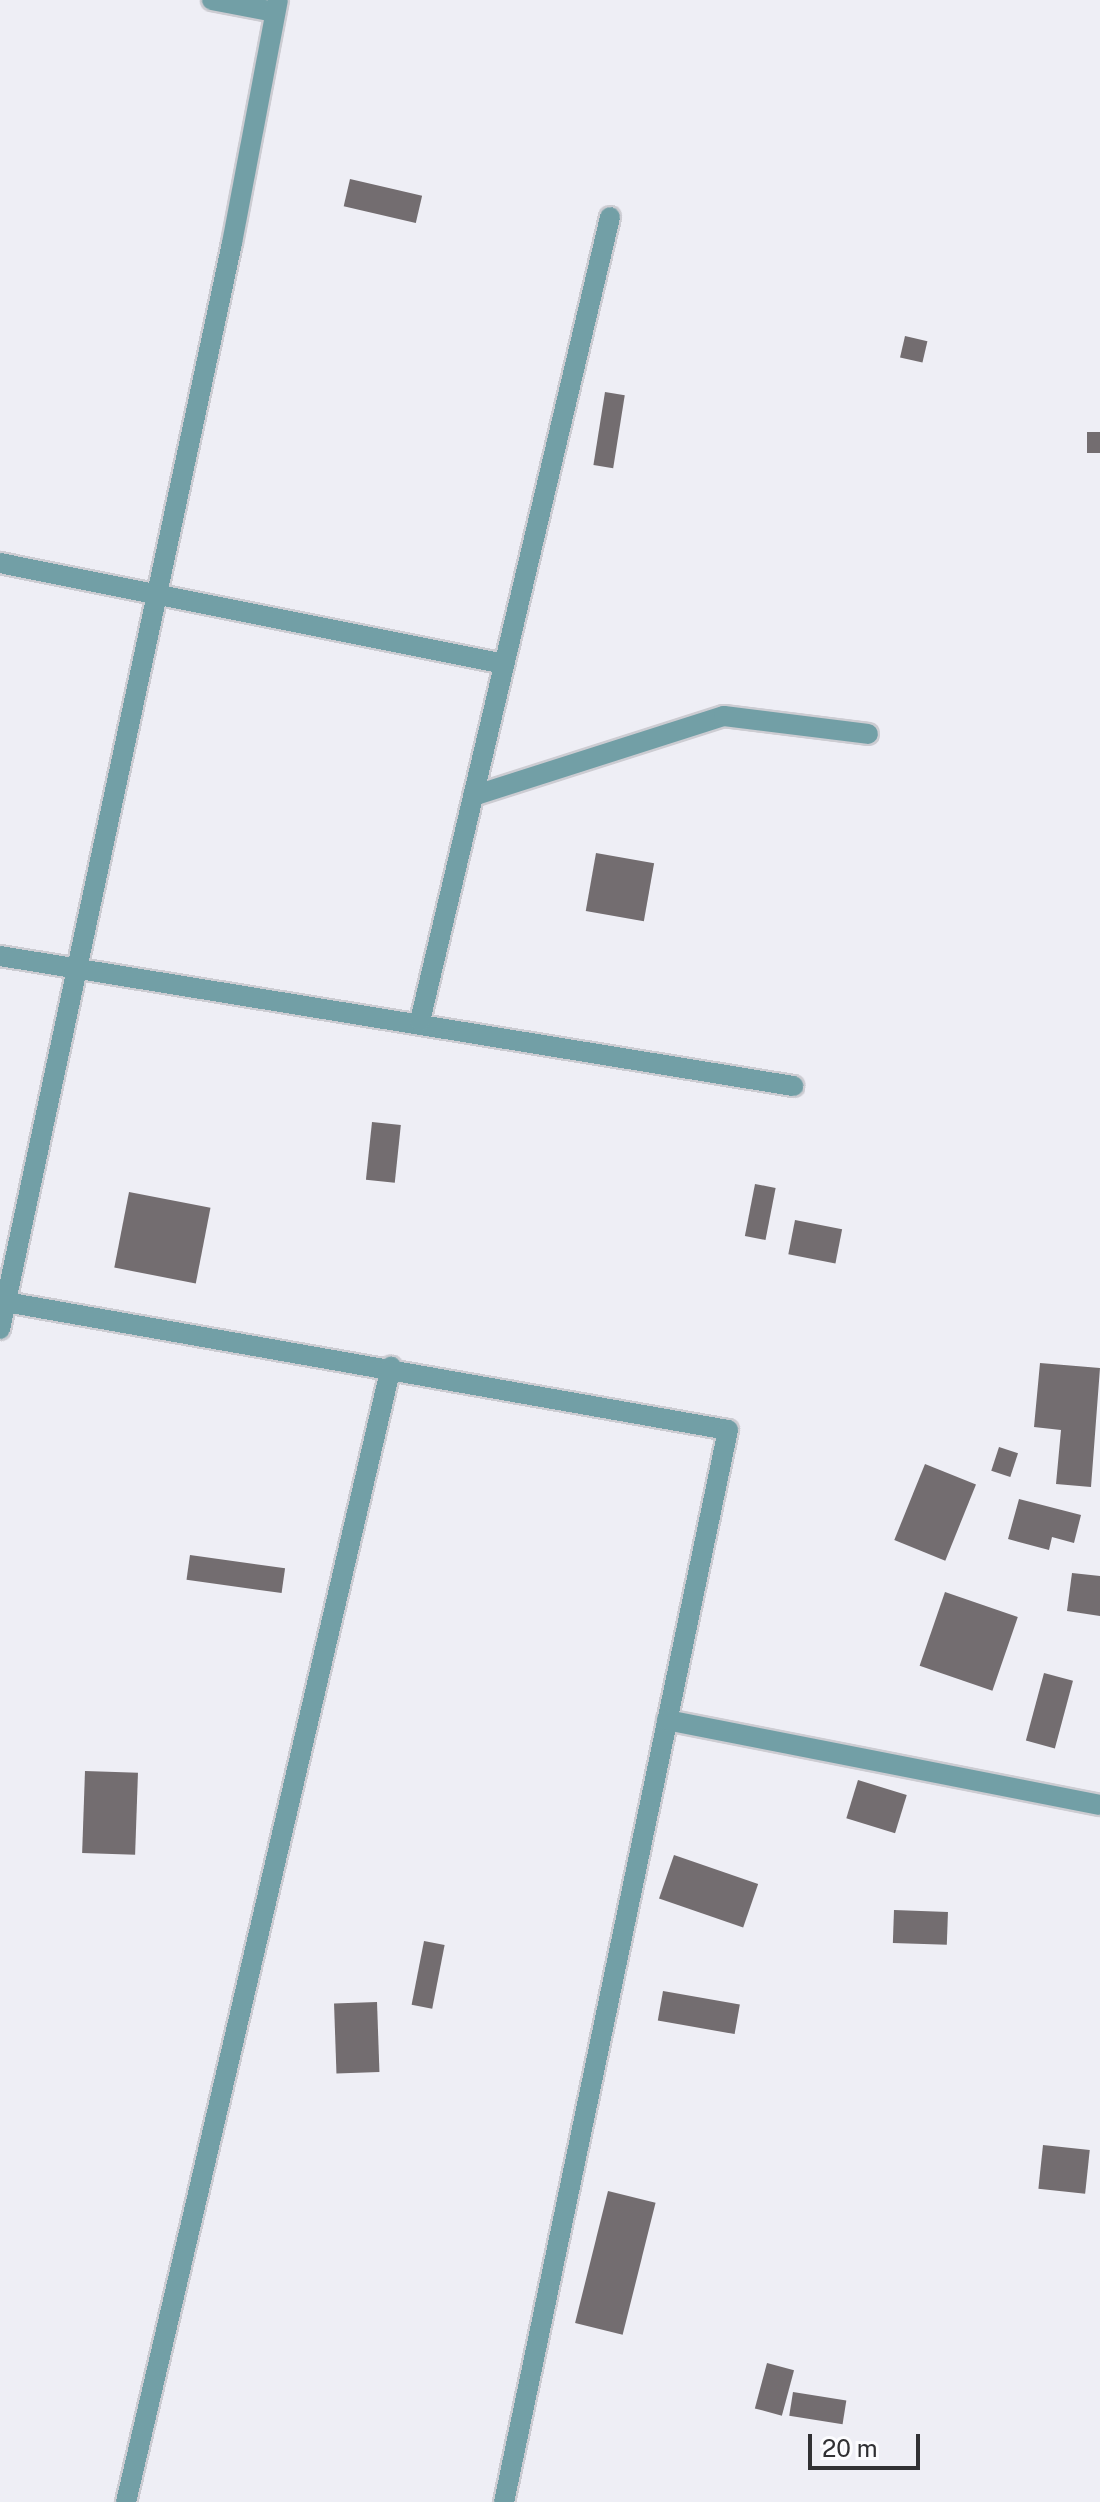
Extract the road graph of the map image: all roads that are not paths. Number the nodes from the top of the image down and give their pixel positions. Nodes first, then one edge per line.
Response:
1 (212, 0) edge
2 (277, 6) edge
3 (610, 217) dead end
4 (0, 563) edge
5 (158, 592) junction
6 (504, 664) junction
7 (868, 734) dead end
8 (473, 796) junction
9 (0, 956) edge
10 (76, 970) junction
11 (420, 1021) junction
12 (793, 1086) dead end
13 (3, 1301) edge
14 (0, 1329) edge
15 (391, 1367) junction
16 (667, 1720) junction
17 (1100, 1805) edge
18 (126, 2502) edge
19 (504, 2502) edge

1 - 2 street
2 - 5 street
3 - 6 street
4 - 5 street
5 - 6 street
5 - 10 street
6 - 8 street
7 - 8 street
8 - 11 street
9 - 10 street
10 - 11 street
10 - 13 street
11 - 12 street
13 - 14 street
13 - 15 street
15 - 16 street
15 - 18 street
16 - 17 street
16 - 19 street

